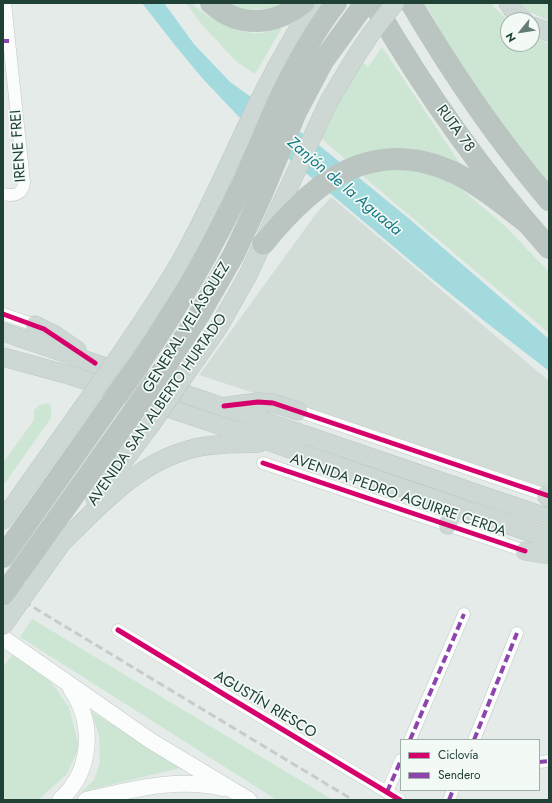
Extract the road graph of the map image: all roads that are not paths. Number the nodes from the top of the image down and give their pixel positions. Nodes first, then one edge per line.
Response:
1 (5, 3) edge
2 (211, 3) edge
3 (304, 3) edge
4 (314, 3) edge
5 (336, 3) edge
6 (395, 3) edge
7 (411, 3) edge
8 (508, 3) edge
9 (365, 6) edge
10 (516, 12) edge
11 (6, 41) edge
12 (274, 91) junction
13 (3, 194) edge
14 (549, 200) edge
15 (527, 223) junction
16 (263, 244) junction
17 (549, 248) edge
18 (3, 314) edge
19 (34, 325) joint
20 (3, 332) edge
21 (3, 357) edge
22 (95, 363) junction
23 (224, 406) junction
24 (298, 411) joint
25 (270, 442) junction
26 (263, 463) dead end
27 (548, 496) edge
28 (453, 506) junction
29 (549, 518) edge
30 (3, 520) edge
31 (448, 525) junction
32 (549, 539) edge
33 (60, 545) junction
34 (525, 551) joint
35 (549, 555) edge
36 (3, 557) edge
37 (15, 588) edge
38 (464, 614) dead end
39 (3, 626) edge
40 (118, 630) dead end
41 (518, 633) dead end
42 (3, 638) edge
43 (68, 684) junction
44 (410, 739) edge
45 (474, 739) edge
46 (400, 762) edge
47 (234, 791) junction
48 (387, 792) junction
49 (60, 800) edge
50 (86, 800) edge
51 (249, 800) edge
52 (400, 800) edge

1 - 11 street, IRENE FREI
2 - 3 highway
4 - 12 main road
5 - 12 highway, GENERAL VELÁSQUEZ
6 - 16 main road, AVENIDA SAN ALBERTO HURTADO, bridge
7 - 14 highway, RUTA 78
8 - 10 main road
9 - 15 highway, RUTA 78
9 - 37 highway, GENERAL VELÁSQUEZ, bridge
11 - 13 street, IRENE FREI
12 - 30 main road, bridge
12 - 36 highway, GENERAL VELÁSQUEZ, bridge
15 - 16 highway
15 - 17 highway, RUTA 78
16 - 33 main road, AVENIDA SAN ALBERTO HURTADO, bridge
18 - 19 street
19 - 22 main road
20 - 22 main road, AVENIDA PEDRO AGUIRRE CERDA
21 - 25 main road, AVENIDA PEDRO AGUIRRE CERDA
22 - 23 main road, AVENIDA PEDRO AGUIRRE CERDA
23 - 24 main road
23 - 29 main road, AVENIDA PEDRO AGUIRRE CERDA
24 - 27 street
25 - 28 main road, AVENIDA PEDRO AGUIRRE CERDA
25 - 33 main road
26 - 31 street, AVENIDA PEDRO AGUIRRE CERDA
28 - 31 main road
28 - 32 main road, AVENIDA PEDRO AGUIRRE CERDA
31 - 34 street, AVENIDA PEDRO AGUIRRE CERDA
33 - 37 main road, AVENIDA SAN ALBERTO HURTADO
34 - 35 main road
37 - 39 main road, AVENIDA SAN ALBERTO HURTADO, bridge
38 - 44 street
40 - 48 street, AGUSTÍN RIESCO
41 - 45 street
42 - 43 main road
43 - 47 main road
43 - 49 main road
46 - 48 street
47 - 50 main road
47 - 51 main road
48 - 52 street, AGUSTÍN RIESCO

